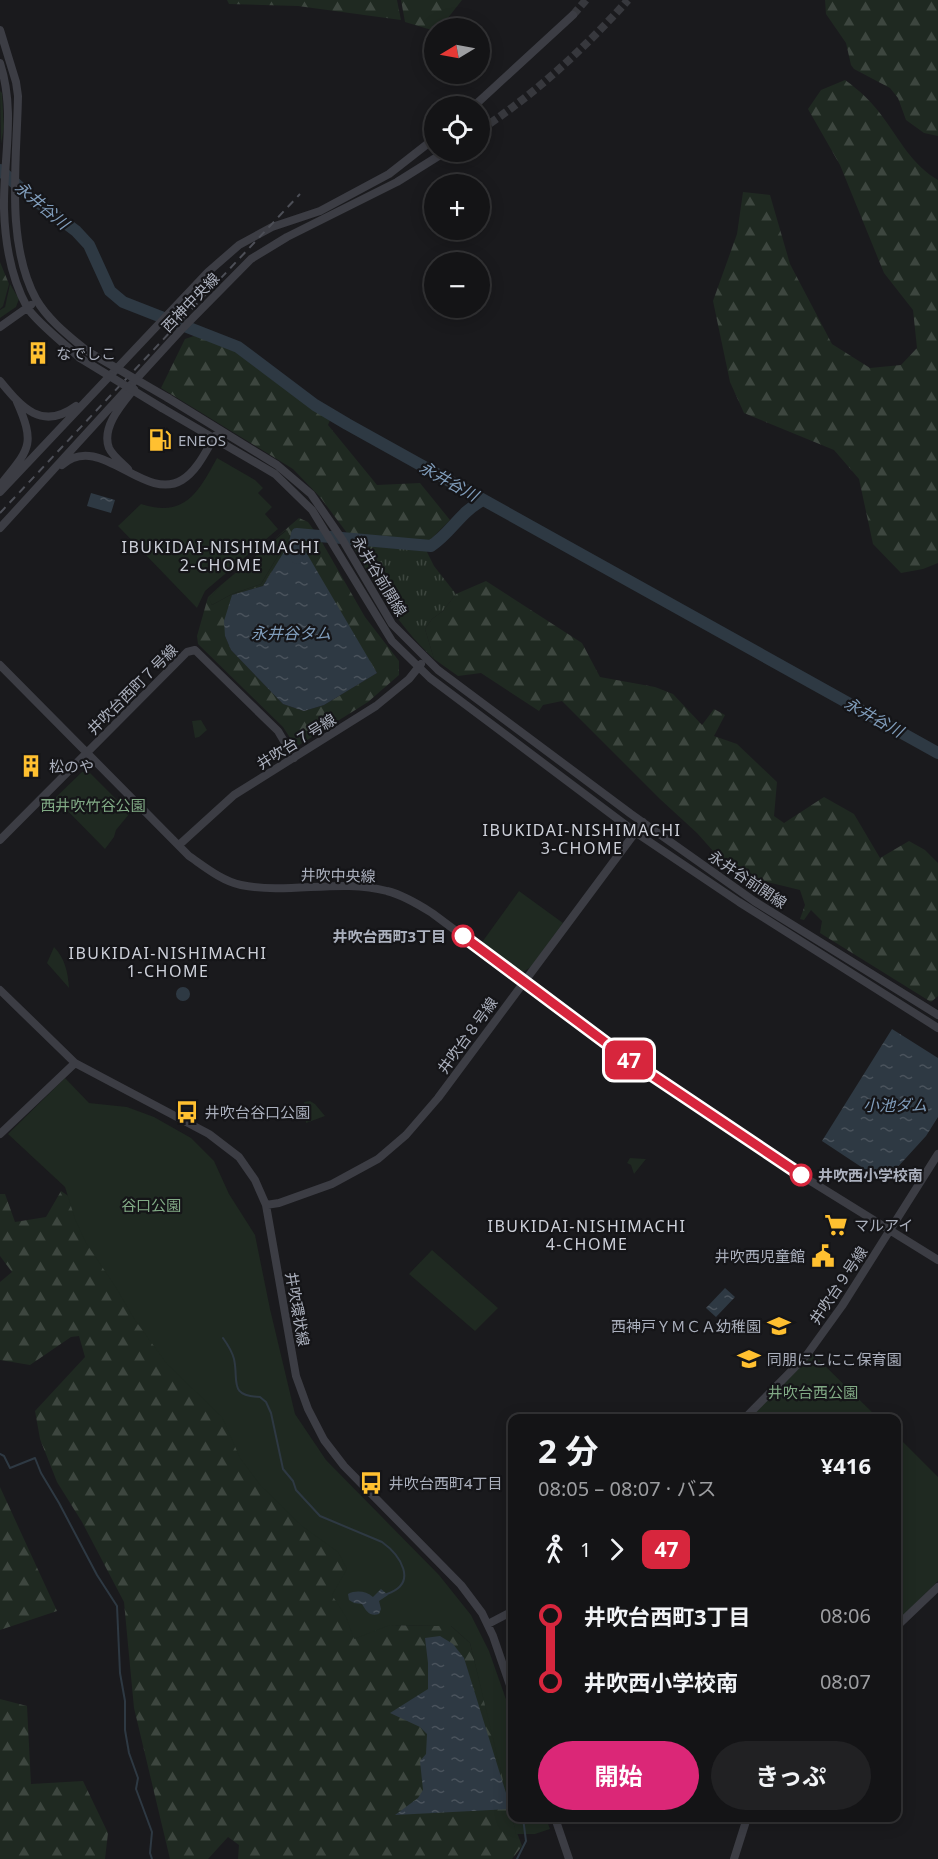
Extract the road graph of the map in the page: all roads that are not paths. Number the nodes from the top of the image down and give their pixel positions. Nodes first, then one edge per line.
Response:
1 (573, 15) tunnel mouth
2 (0, 30) edge
3 (0, 63) edge
4 (16, 82) junction
5 (2, 84) edge
6 (485, 96) edge
7 (424, 147) edge
8 (429, 162) edge
9 (37, 300) junction
10 (28, 308) junction
11 (0, 327) edge
12 (181, 330) junction
13 (83, 354) junction
14 (0, 381) edge
15 (94, 393) junction
16 (17, 402) junction
17 (219, 428) junction
18 (213, 439) junction
19 (131, 472) junction
20 (0, 485) edge
21 (35, 489) junction
22 (0, 492) edge
23 (0, 528) edge
24 (425, 659) junction
25 (0, 664) edge
26 (419, 667) junction
27 (87, 753) junction
28 (294, 758) junction
29 (643, 822) junction
30 (635, 832) junction
31 (0, 840) edge
32 (179, 845) junction
33 (524, 981) junction
34 (0, 990) edge
35 (938, 1016) edge
36 (938, 1028) edge
37 (75, 1063) junction
38 (0, 1134) edge
39 (938, 1154) edge
40 (266, 1205) junction
41 (890, 1230) junction
42 (938, 1260) edge
43 (749, 1414) edge
44 (938, 1587) edge
45 (508, 1614) edge
46 (901, 1622) edge
47 (488, 1624) junction
48 (508, 1680) edge
49 (556, 1822) edge
50 (746, 1822) edge
51 (569, 1859) edge
52 (734, 1859) edge

1 - 6 street
2 - 4 street, 永井谷前開線
3 - 5 street, 永井谷前開線
4 - 5 street
4 - 9 street, 永井谷前開線
5 - 10 street, 永井谷前開線
7 - 15 street, 西神中央線
8 - 12 street, 西神中央線
9 - 10 street
9 - 13 street, 永井谷前開線
10 - 11 street
10 - 13 street, 永井谷前開線
12 - 19 street
12 - 21 street, 西神中央線
13 - 17 street, 永井谷前開線, bridge
13 - 18 street, 永井谷前開線, bridge
14 - 16 street
15 - 16 street
15 - 22 street, 西神中央線
16 - 20 street
17 - 18 street
17 - 24 street, 永井谷前開線
18 - 19 street
18 - 26 street, 永井谷前開線
19 - 21 street
21 - 23 street, 西神中央線
24 - 26 street, 井吹台７号線
24 - 29 street, 永井谷前開線
25 - 27 street, 井吹中央線
26 - 28 street, 井吹台７号線
26 - 30 street, 永井谷前開線
27 - 28 street, 井吹台西町７号線
27 - 31 street
27 - 32 street, 井吹中央線
28 - 32 street, 井吹台７号線
29 - 30 street, 井吹台８号線
29 - 35 street, 永井谷前開線
30 - 33 street, 井吹台８号線
30 - 36 street, 永井谷前開線
32 - 33 street, 井吹中央線
33 - 40 street, 井吹台８号線
33 - 41 street, 井吹中央線
34 - 37 street, 井吹環状線
37 - 38 street
37 - 40 street, 井吹環状線
39 - 41 street, 井吹台９号線
40 - 47 street, 井吹環状線
41 - 42 street, 井吹中央線
41 - 43 street, 井吹台９号線
44 - 46 street
45 - 47 street
47 - 48 street, 井吹環状線
49 - 51 street
50 - 52 street

